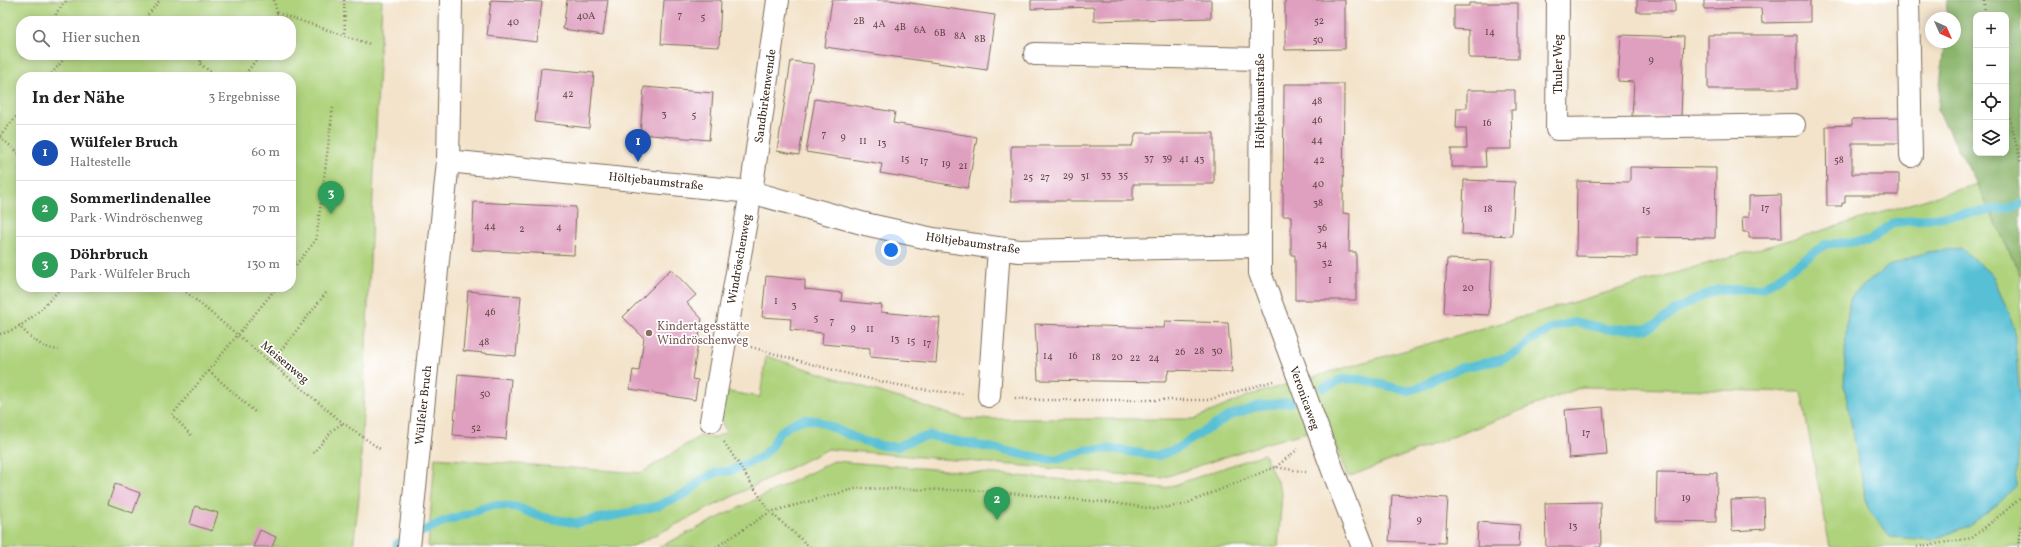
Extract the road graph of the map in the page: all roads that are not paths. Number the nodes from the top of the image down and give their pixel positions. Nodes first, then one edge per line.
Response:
1 (451, 0) edge
2 (778, 0) edge
3 (1260, 0) edge
4 (1558, 0) edge
5 (1908, 0) edge
6 (1035, 54) dead end
7 (1260, 59) junction
8 (1794, 126) dead end
9 (1911, 156) dead end
10 (448, 161) junction
11 (751, 192) junction
12 (1260, 246) junction
13 (1000, 248) junction
14 (989, 396) dead end
15 (710, 421) dead end
16 (409, 547) edge
17 (1363, 547) edge

1 - 10 street, Wülfeler Bruch
2 - 11 street, Sandbirkenwende
3 - 7 street, Höltjebaumstraße
4 - 8 street, Thuler Weg
5 - 9 street
6 - 7 street
7 - 12 street, Höltjebaumstraße
10 - 11 street, Höltjebaumstraße
10 - 16 street, Wülfeler Bruch
11 - 13 street, Höltjebaumstraße
11 - 15 street, Windröschenweg
12 - 13 street, Höltjebaumstraße
12 - 17 street, Veronicaweg
13 - 14 street

